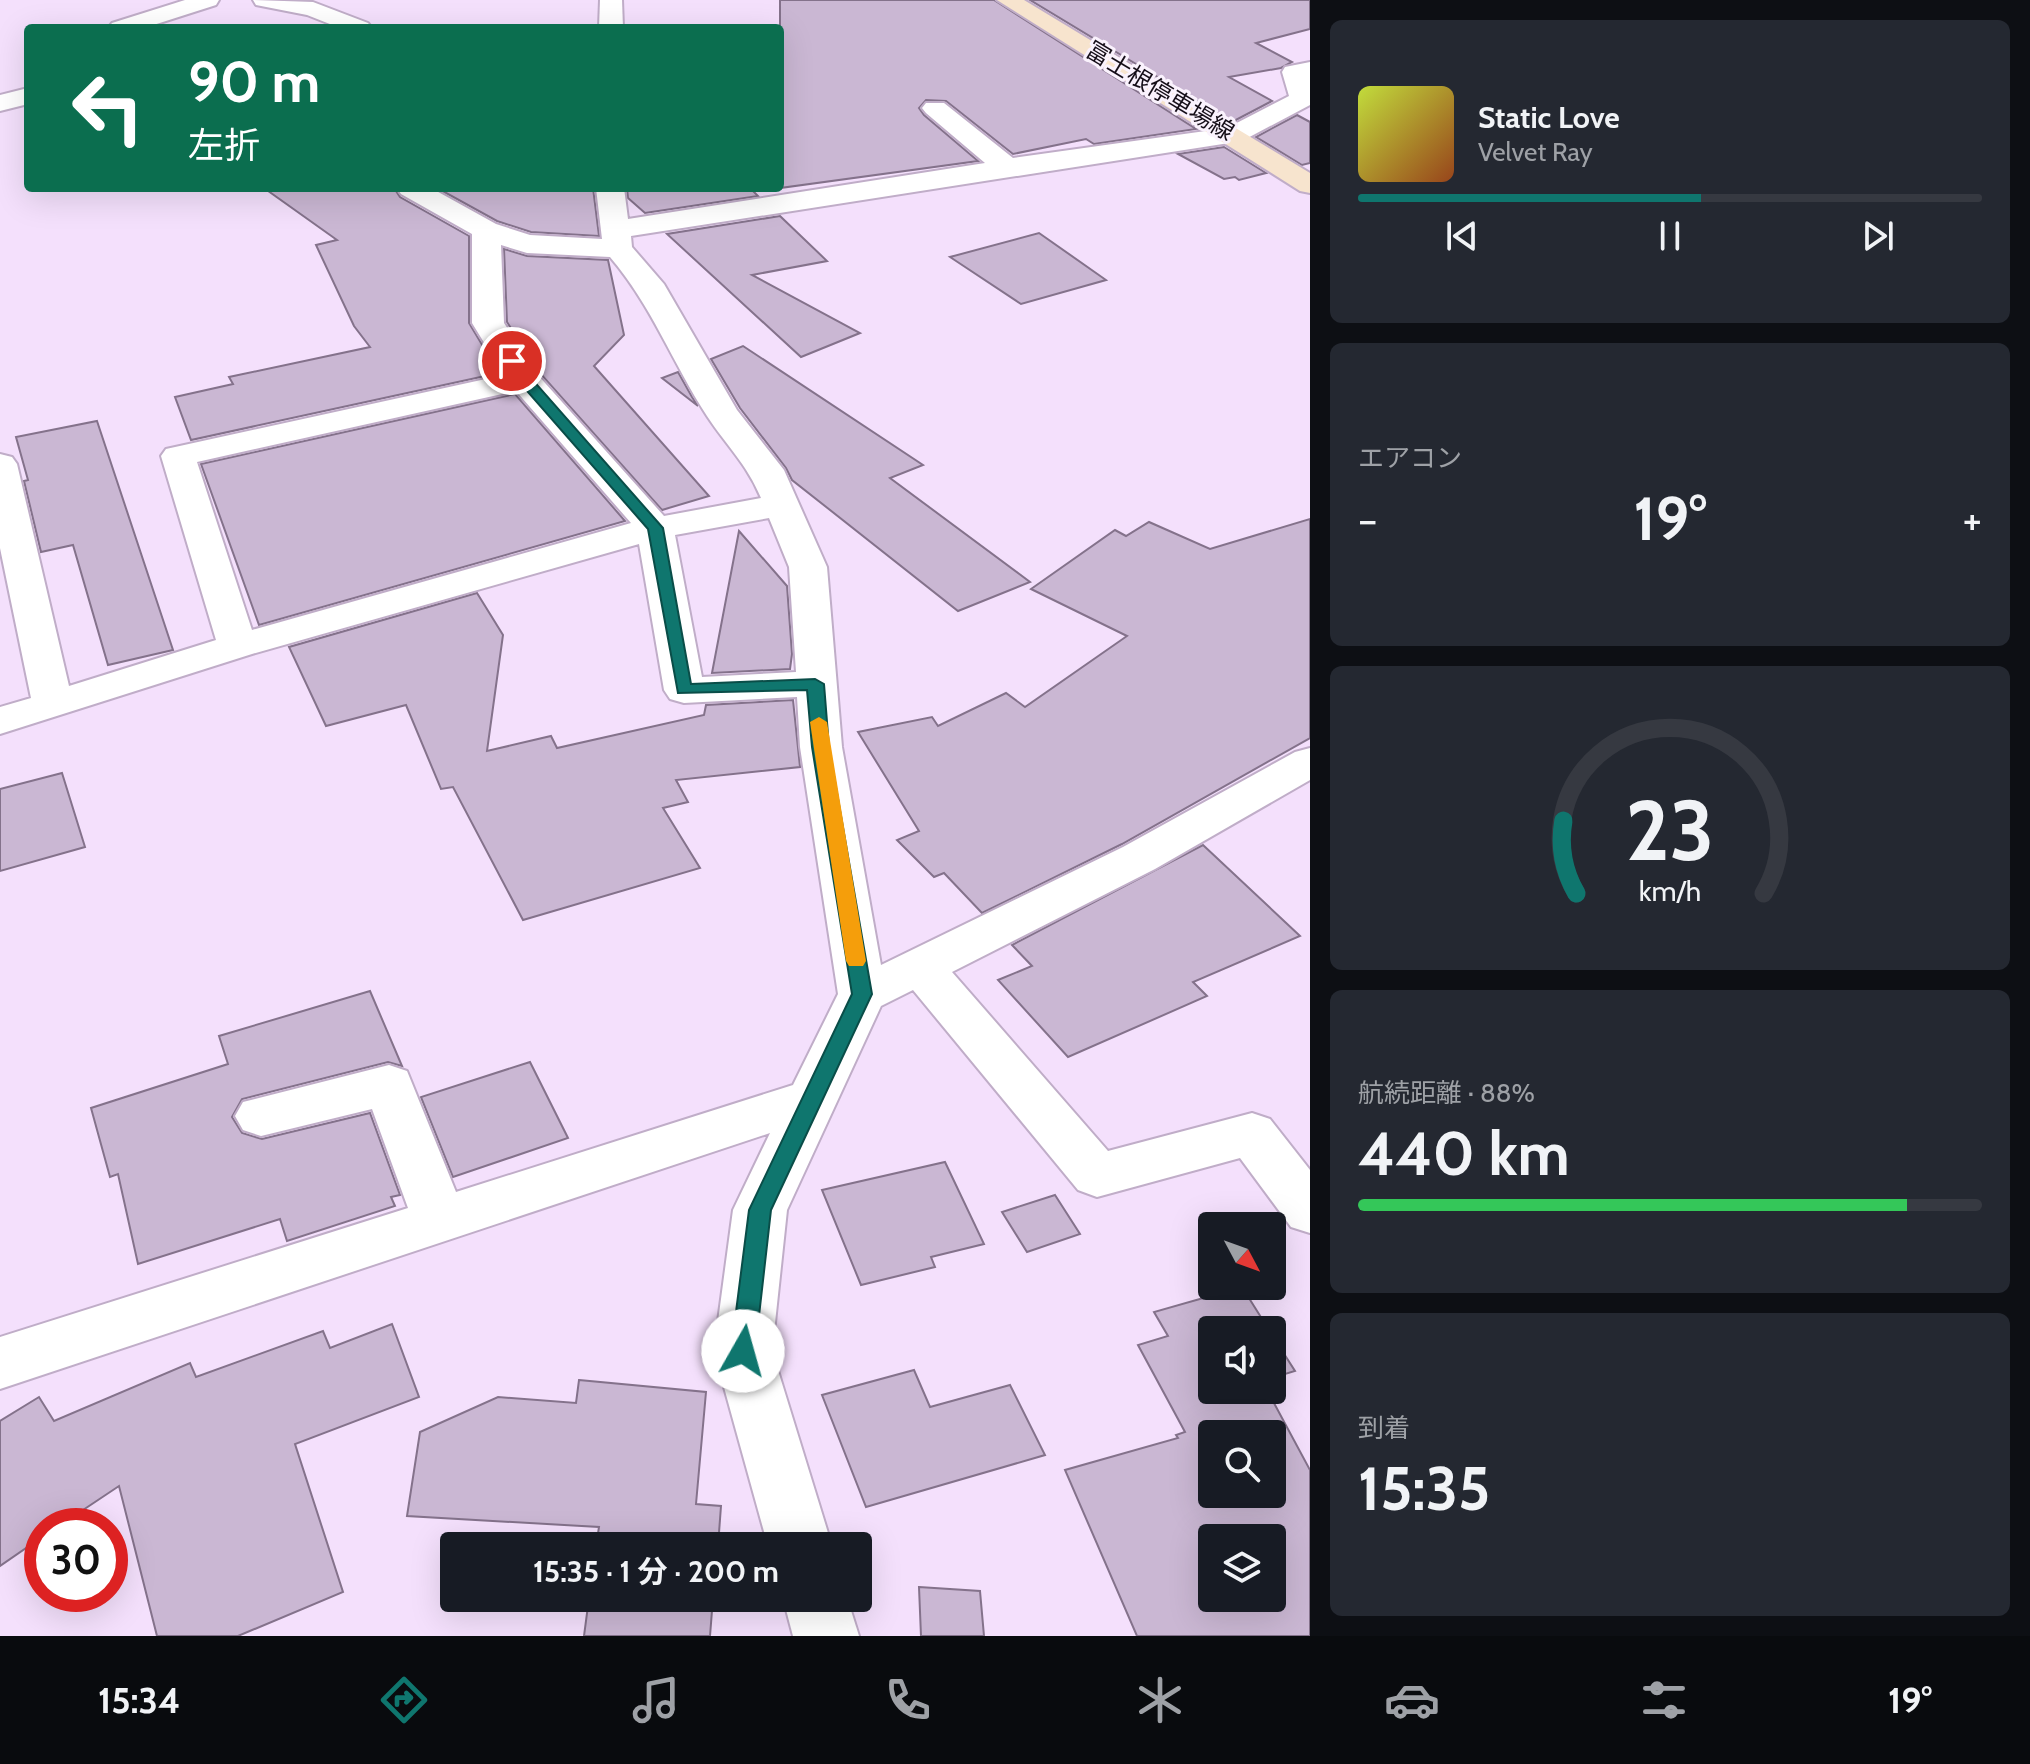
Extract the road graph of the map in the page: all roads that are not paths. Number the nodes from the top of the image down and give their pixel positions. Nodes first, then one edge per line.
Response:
1 (208, 0) edge
2 (264, 0) edge
3 (342, 0) edge
4 (611, 0) edge
5 (1008, 0) edge
6 (313, 9) junction
7 (269, 23) dead end
8 (133, 24) edge
9 (350, 24) edge
10 (611, 24) edge
11 (1310, 69) edge
12 (24, 98) edge
13 (0, 103) edge
14 (935, 108) dead end
15 (1233, 135) junction
16 (1007, 167) junction
17 (1310, 185) edge
18 (418, 192) edge
19 (611, 192) edge
20 (486, 230) junction
21 (617, 240) junction
22 (524, 380) junction
23 (0, 464) edge
24 (782, 505) junction
25 (655, 528) junction
26 (238, 646) junction
27 (815, 684) junction
28 (53, 704) junction
29 (0, 721) edge
30 (1310, 762) edge
31 (920, 966) junction
32 (862, 994) junction
33 (813, 1099) junction
34 (261, 1116) dead end
35 (1310, 1211) edge
36 (440, 1220) junction
37 (0, 1363) edge
38 (796, 1532) edge
39 (819, 1612) edge
40 (826, 1636) edge

1 - 8 street
2 - 6 street
3 - 6 street
4 - 10 street
5 - 15 main road, 富士根停車場線
6 - 7 street
6 - 9 street
11 - 15 street
12 - 13 street
14 - 16 street
15 - 16 street
15 - 17 main road, 富士根停車場線
16 - 21 street
18 - 20 street
19 - 21 street
20 - 21 street
20 - 22 street
21 - 24 street
22 - 25 street
22 - 26 street
23 - 28 street
24 - 25 street
24 - 27 street
25 - 26 street
25 - 27 street
26 - 28 street
27 - 32 street
28 - 29 street
30 - 31 street
31 - 32 street
31 - 35 street
32 - 33 street
33 - 36 street
33 - 38 street
34 - 36 street
36 - 37 street
39 - 40 street

